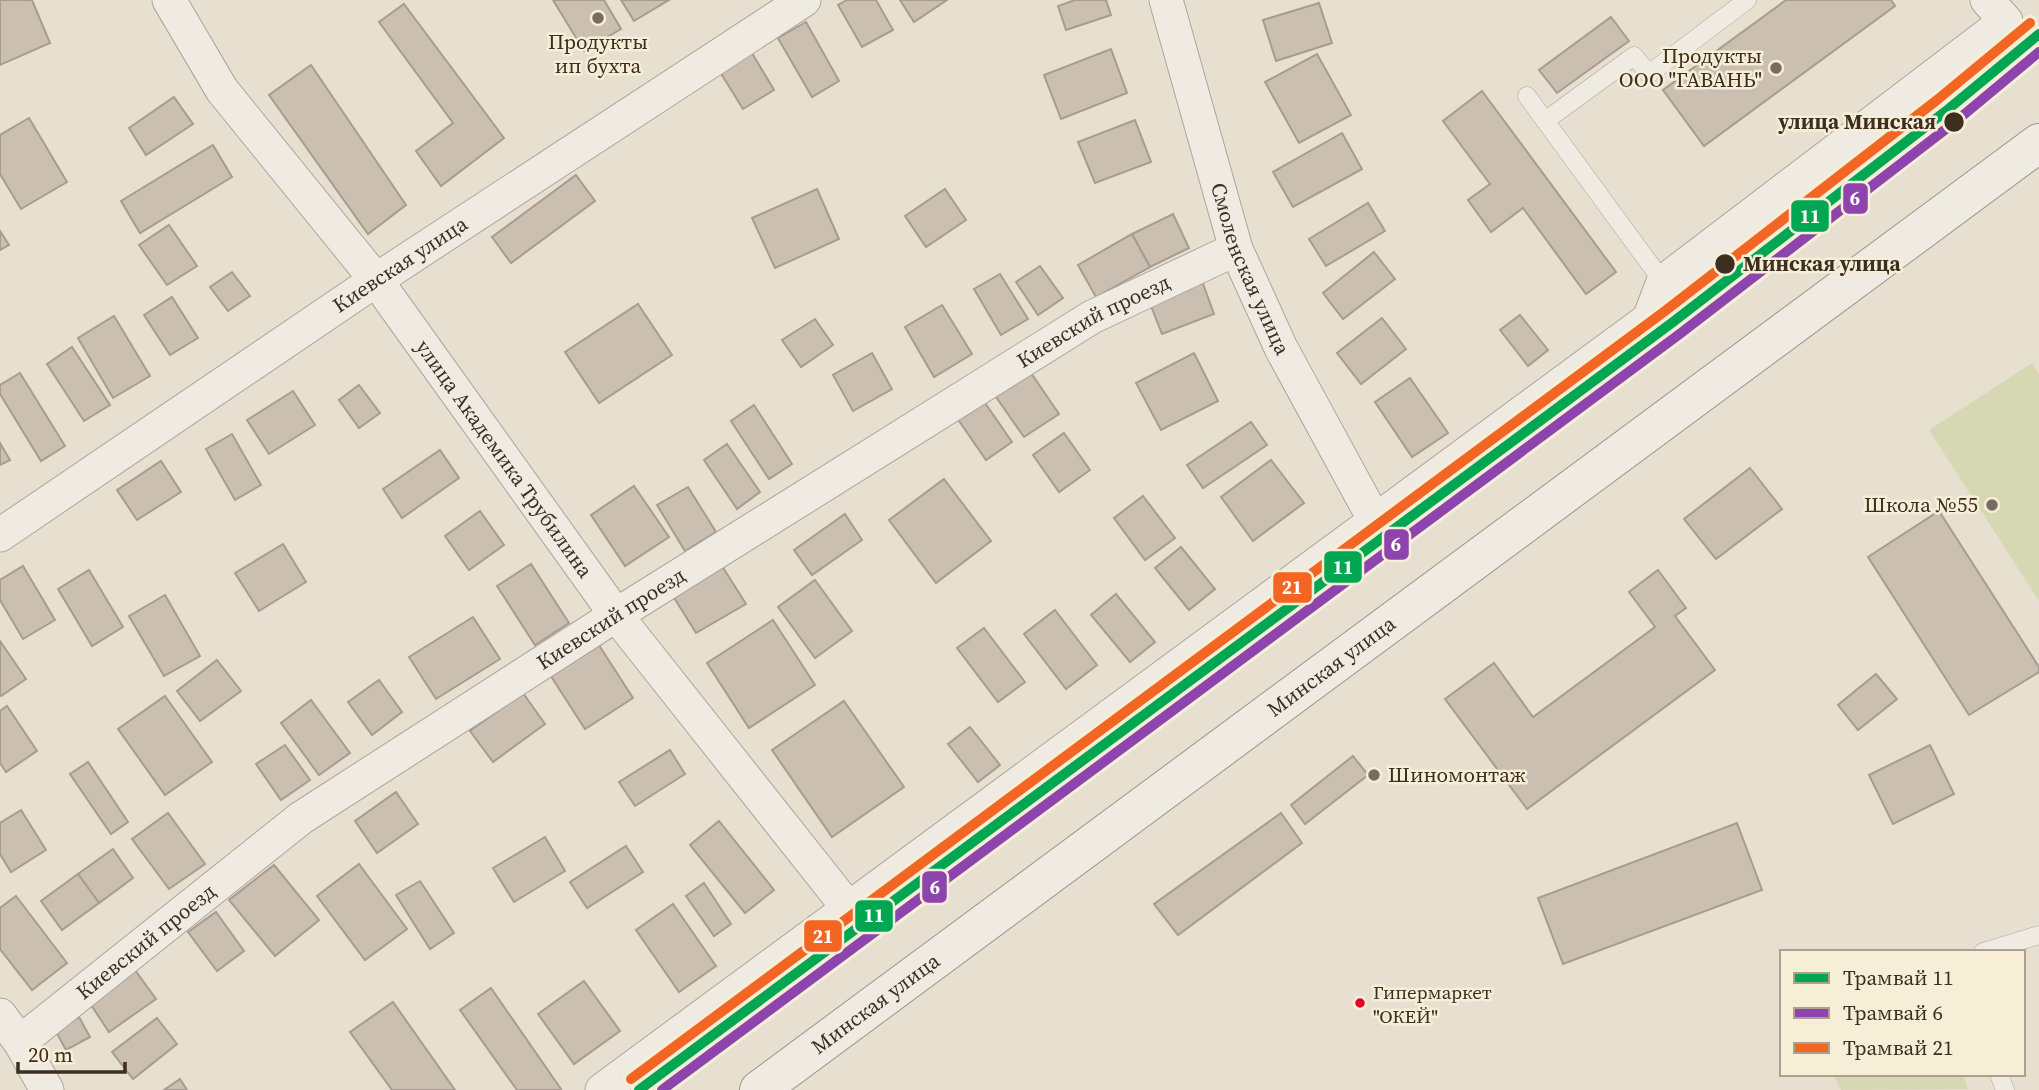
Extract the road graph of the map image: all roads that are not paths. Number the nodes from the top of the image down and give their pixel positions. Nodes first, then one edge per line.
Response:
1 (169, 0) edge
2 (803, 0) edge
3 (1166, 0) edge
4 (1747, 0) edge
5 (1997, 10) edge
6 (1527, 96) dead end
7 (1545, 121) junction
8 (2039, 143) edge
9 (1236, 249) junction
10 (376, 280) junction
11 (1663, 282) junction
12 (1374, 519) junction
13 (0, 535) edge
14 (616, 615) junction
15 (849, 909) junction
16 (2039, 935) edge
17 (1990, 950) edge
18 (0, 1015) edge
19 (20, 1042) junction
20 (47, 1090) edge
21 (602, 1090) edge
22 (760, 1090) edge

1 - 10 street, улица Академика Трубилина
2 - 10 street, Киевская улица
3 - 9 street, Смоленская улица
4 - 7 lane
5 - 11 street
6 - 7 lane
7 - 11 lane
8 - 22 main road, Минская улица
9 - 12 street, Смоленская улица
9 - 14 street, Киевский проезд
10 - 13 street, Киевская улица
10 - 14 street, улица Академика Трубилина
11 - 12 street
12 - 15 street
14 - 15 street, улица Академика Трубилина
14 - 19 street, Киевский проезд
15 - 21 street
16 - 17 lane
18 - 19 street
19 - 20 street

